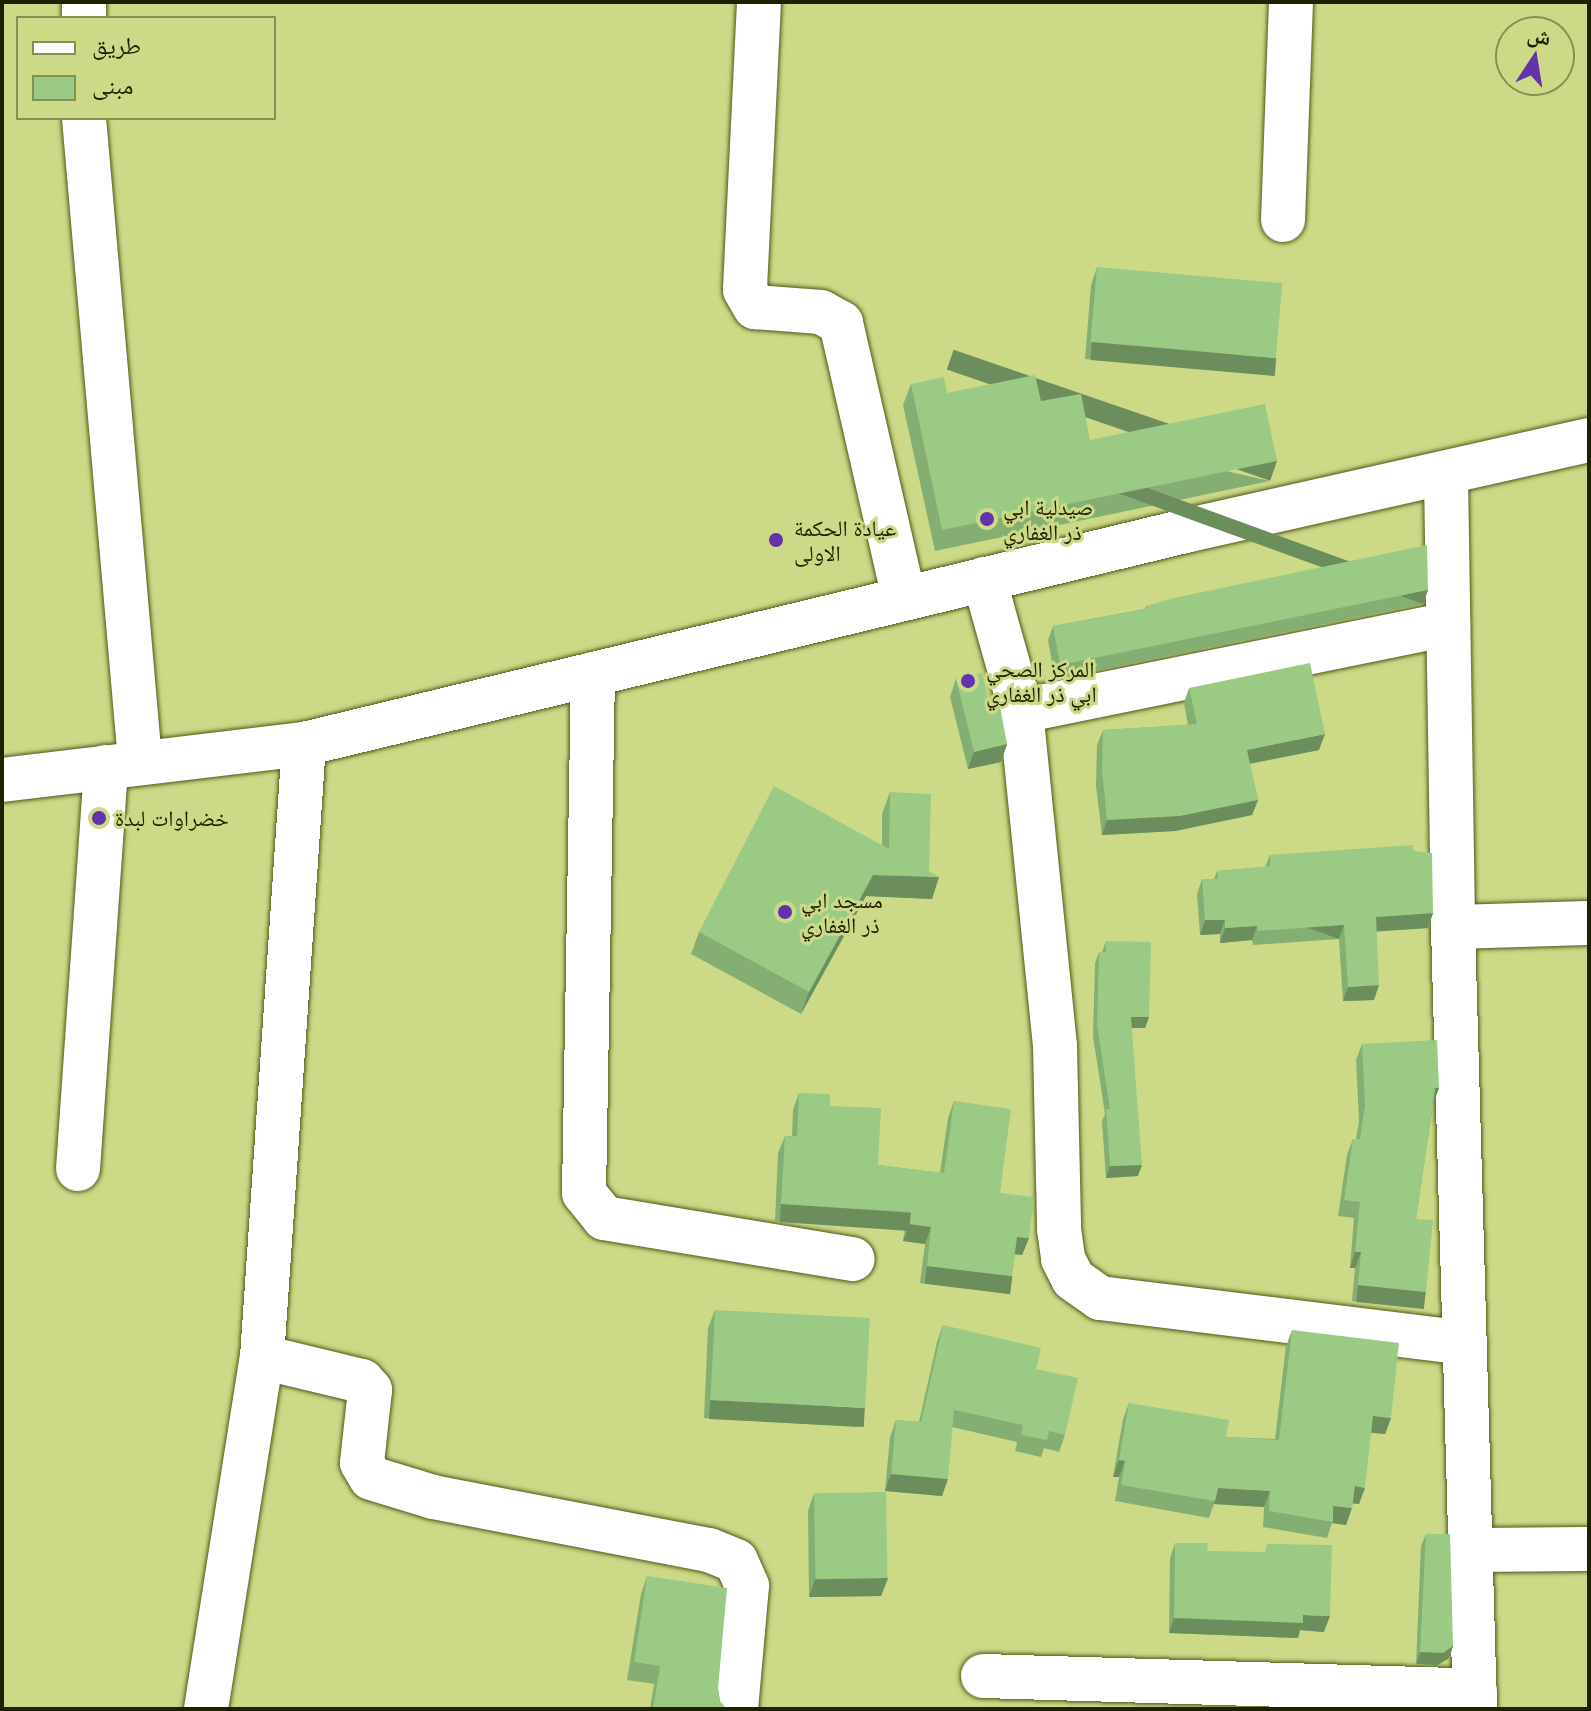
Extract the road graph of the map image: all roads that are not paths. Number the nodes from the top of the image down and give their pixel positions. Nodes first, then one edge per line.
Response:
1 (759, 2) edge
2 (1291, 2) edge
3 (84, 120) edge
4 (1283, 220) dead end
5 (1589, 440) edge
6 (1446, 475) junction
7 (984, 579) junction
8 (904, 598) junction
9 (1448, 624) junction
10 (593, 674) junction
11 (1021, 711) junction
12 (304, 744) junction
13 (123, 764) junction
14 (2, 780) edge
15 (1589, 923) edge
16 (1453, 927) junction
17 (78, 1169) dead end
18 (853, 1259) dead end
19 (1465, 1343) junction
20 (262, 1357) junction
21 (1589, 1549) edge
22 (1471, 1550) junction
23 (983, 1676) dead end
24 (1475, 1700) edge
25 (206, 1709) edge
26 (736, 1709) edge

1 - 8 street
2 - 4 street
3 - 13 street
5 - 6 street
6 - 7 street
6 - 9 street
7 - 8 street
7 - 11 street
8 - 10 street
9 - 11 street
9 - 16 street
10 - 12 street
10 - 18 street
11 - 19 street
12 - 13 street
12 - 20 street
13 - 14 street
13 - 17 street
15 - 16 street
16 - 19 street
19 - 22 street
20 - 25 street
20 - 26 street
21 - 22 street
22 - 24 street
23 - 24 street

